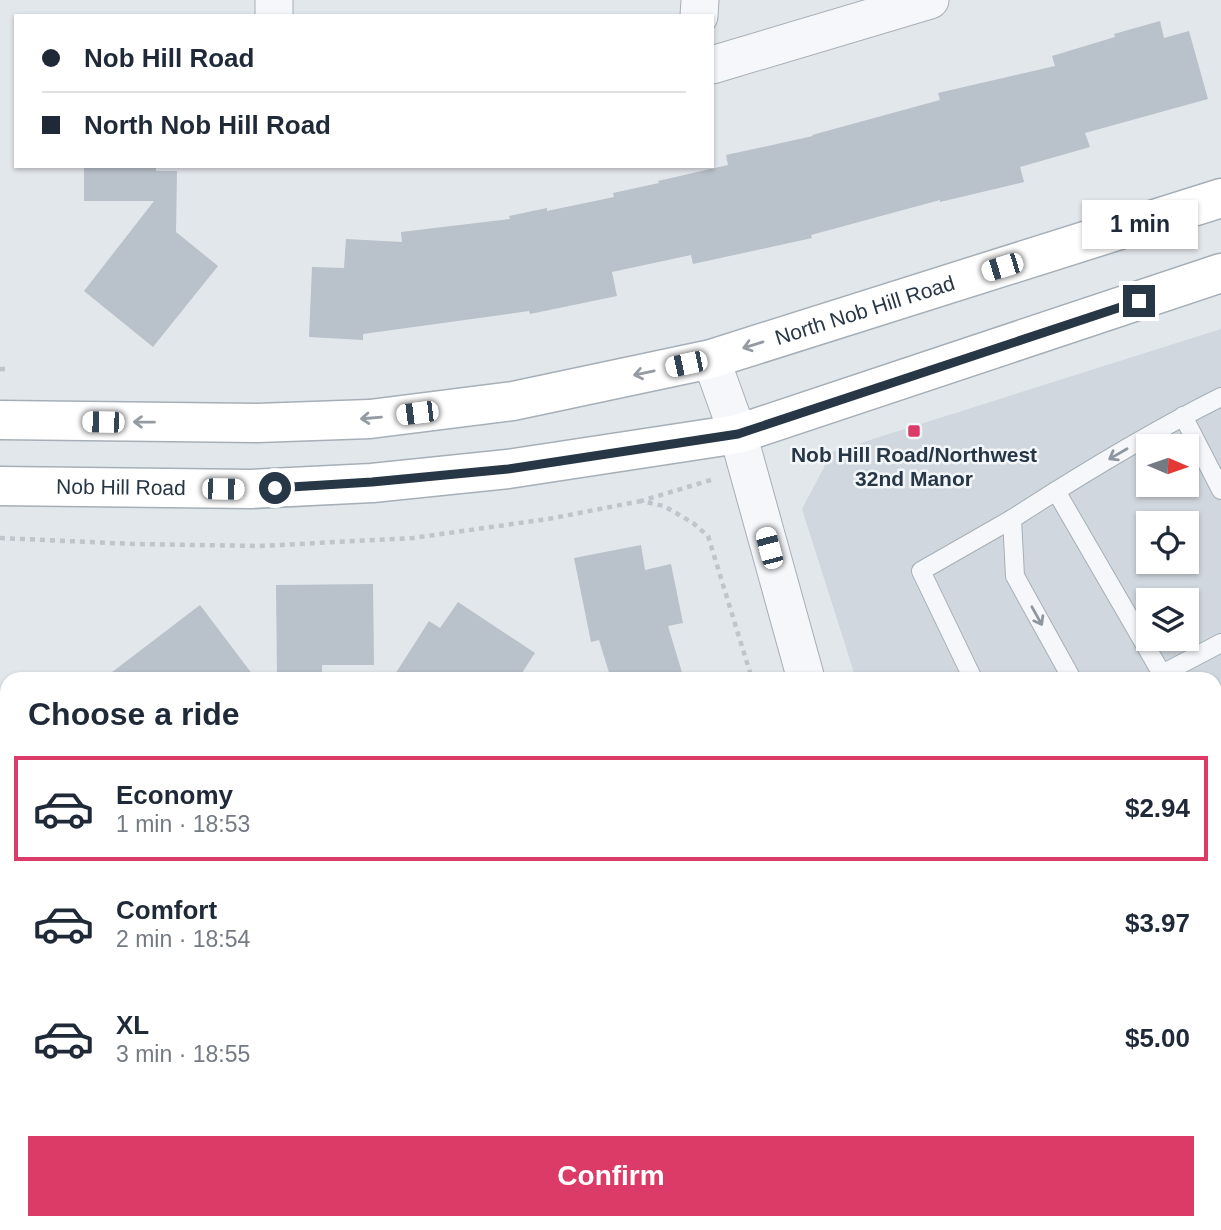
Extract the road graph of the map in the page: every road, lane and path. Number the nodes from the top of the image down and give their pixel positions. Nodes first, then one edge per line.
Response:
1 (930, 0) edge
2 (714, 64) edge
3 (1221, 198) edge
4 (1221, 273) edge
5 (711, 359) junction
6 (0, 369) edge
7 (8, 369) dead end
8 (1221, 397) edge
9 (1183, 416) junction
10 (0, 420) edge
11 (738, 434) junction
12 (2, 486) edge
13 (1221, 490) edge
14 (1056, 491) junction
15 (641, 501) dead end
16 (1012, 519) junction
17 (0, 538) edge
18 (1221, 643) edge
19 (804, 672) edge
20 (970, 672) edge
21 (1068, 672) edge
22 (1161, 672) edge
23 (1166, 672) edge

1 - 2 street
3 -> 5 main road, North Nob Hill Road
4 - 11 main road
5 -> 10 main road
5 - 11 street
6 - 7 path
8 - 9 lane
9 - 13 lane
9 -> 14 lane
11 - 12 main road, Nob Hill Road
11 - 19 street
14 - 16 lane
14 - 22 lane
15 - 17 path
16 - 20 lane
16 -> 21 lane
18 - 23 lane

